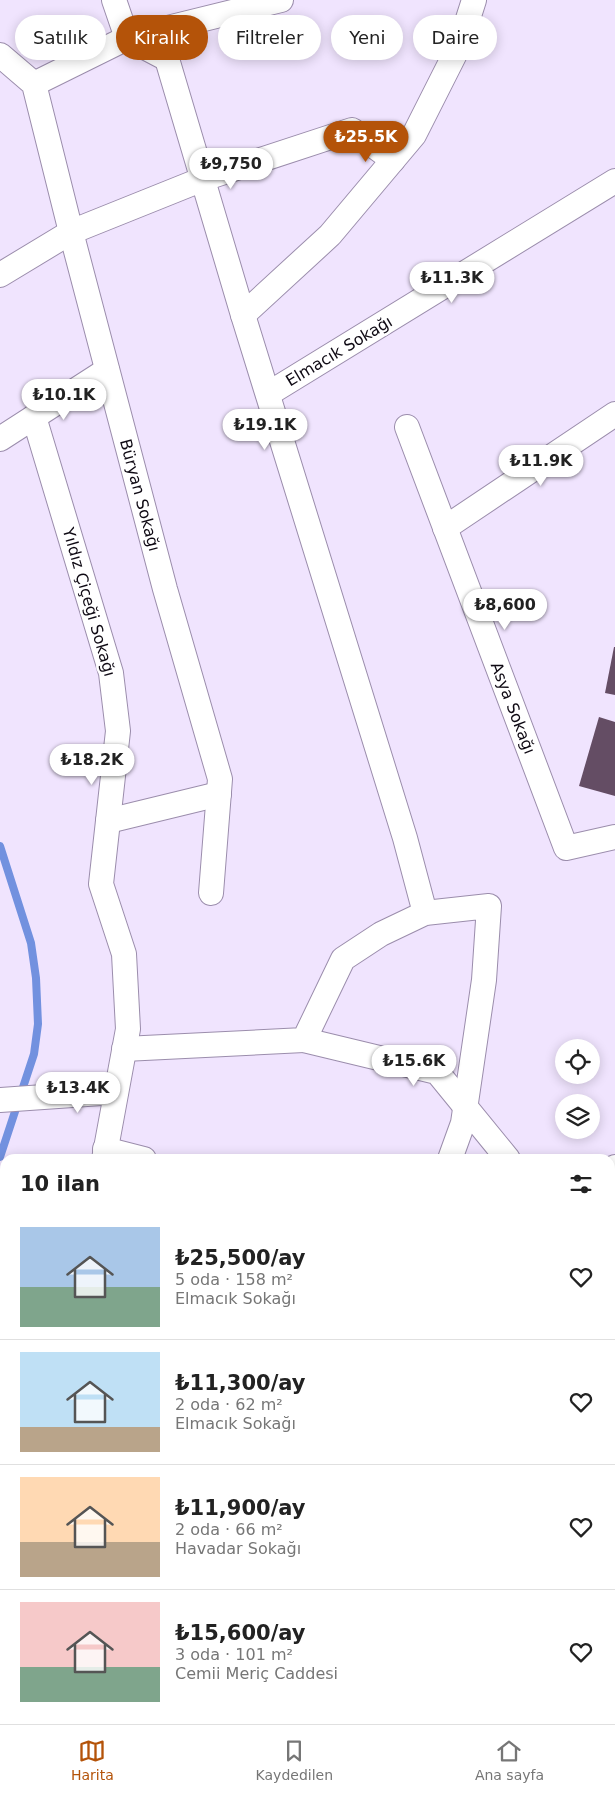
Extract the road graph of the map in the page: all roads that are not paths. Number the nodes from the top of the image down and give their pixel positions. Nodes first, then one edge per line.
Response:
1 (114, 0) edge
2 (281, 0) edge
3 (474, 0) edge
4 (119, 15) edge
5 (208, 18) edge
6 (116, 43) edge
7 (0, 55) edge
8 (167, 60) edge
9 (34, 84) junction
10 (393, 160) junction
11 (203, 179) junction
12 (615, 182) edge
13 (71, 232) junction
14 (0, 275) edge
15 (243, 315) junction
16 (107, 370) junction
17 (268, 394) junction
18 (615, 414) edge
19 (34, 417) junction
20 (407, 427) dead end
21 (0, 439) edge
22 (445, 528) junction
23 (219, 794) junction
24 (108, 821) junction
25 (615, 837) edge
26 (211, 893) dead end
27 (425, 913) junction
28 (304, 1040) junction
29 (124, 1049) junction
30 (116, 1092) junction
31 (1, 1100) edge
32 (465, 1106) junction
33 (104, 1154) edge
34 (452, 1154) edge
35 (504, 1154) edge

1 - 4 street
2 - 5 street
3 - 10 street
6 - 9 street
7 - 9 street
8 - 11 street
9 - 13 street, Büryan Sokağı
10 - 11 street
10 - 15 street
11 - 13 street
11 - 15 street
12 - 17 street, Elmacık Sokağı
13 - 14 street
13 - 16 street, Büryan Sokağı
15 - 17 street
16 - 19 street
16 - 23 street, Büryan Sokağı
17 - 27 street
18 - 22 street
19 - 21 street
19 - 24 street, Yıldız Çiçeği Sokağı
20 - 22 street, Asya Sokağı
22 - 25 street, Asya Sokağı
23 - 24 street
23 - 26 street, Büryan Sokağı
24 - 29 street, Yıldız Çiçeği Sokağı
27 - 28 street
27 - 32 street
28 - 29 street
28 - 32 street
29 - 30 street, Yıldız Çiçeği Sokağı
30 - 31 street
30 - 33 street, Yıldız Çiçeği Sokağı
32 - 34 street
32 - 35 street

